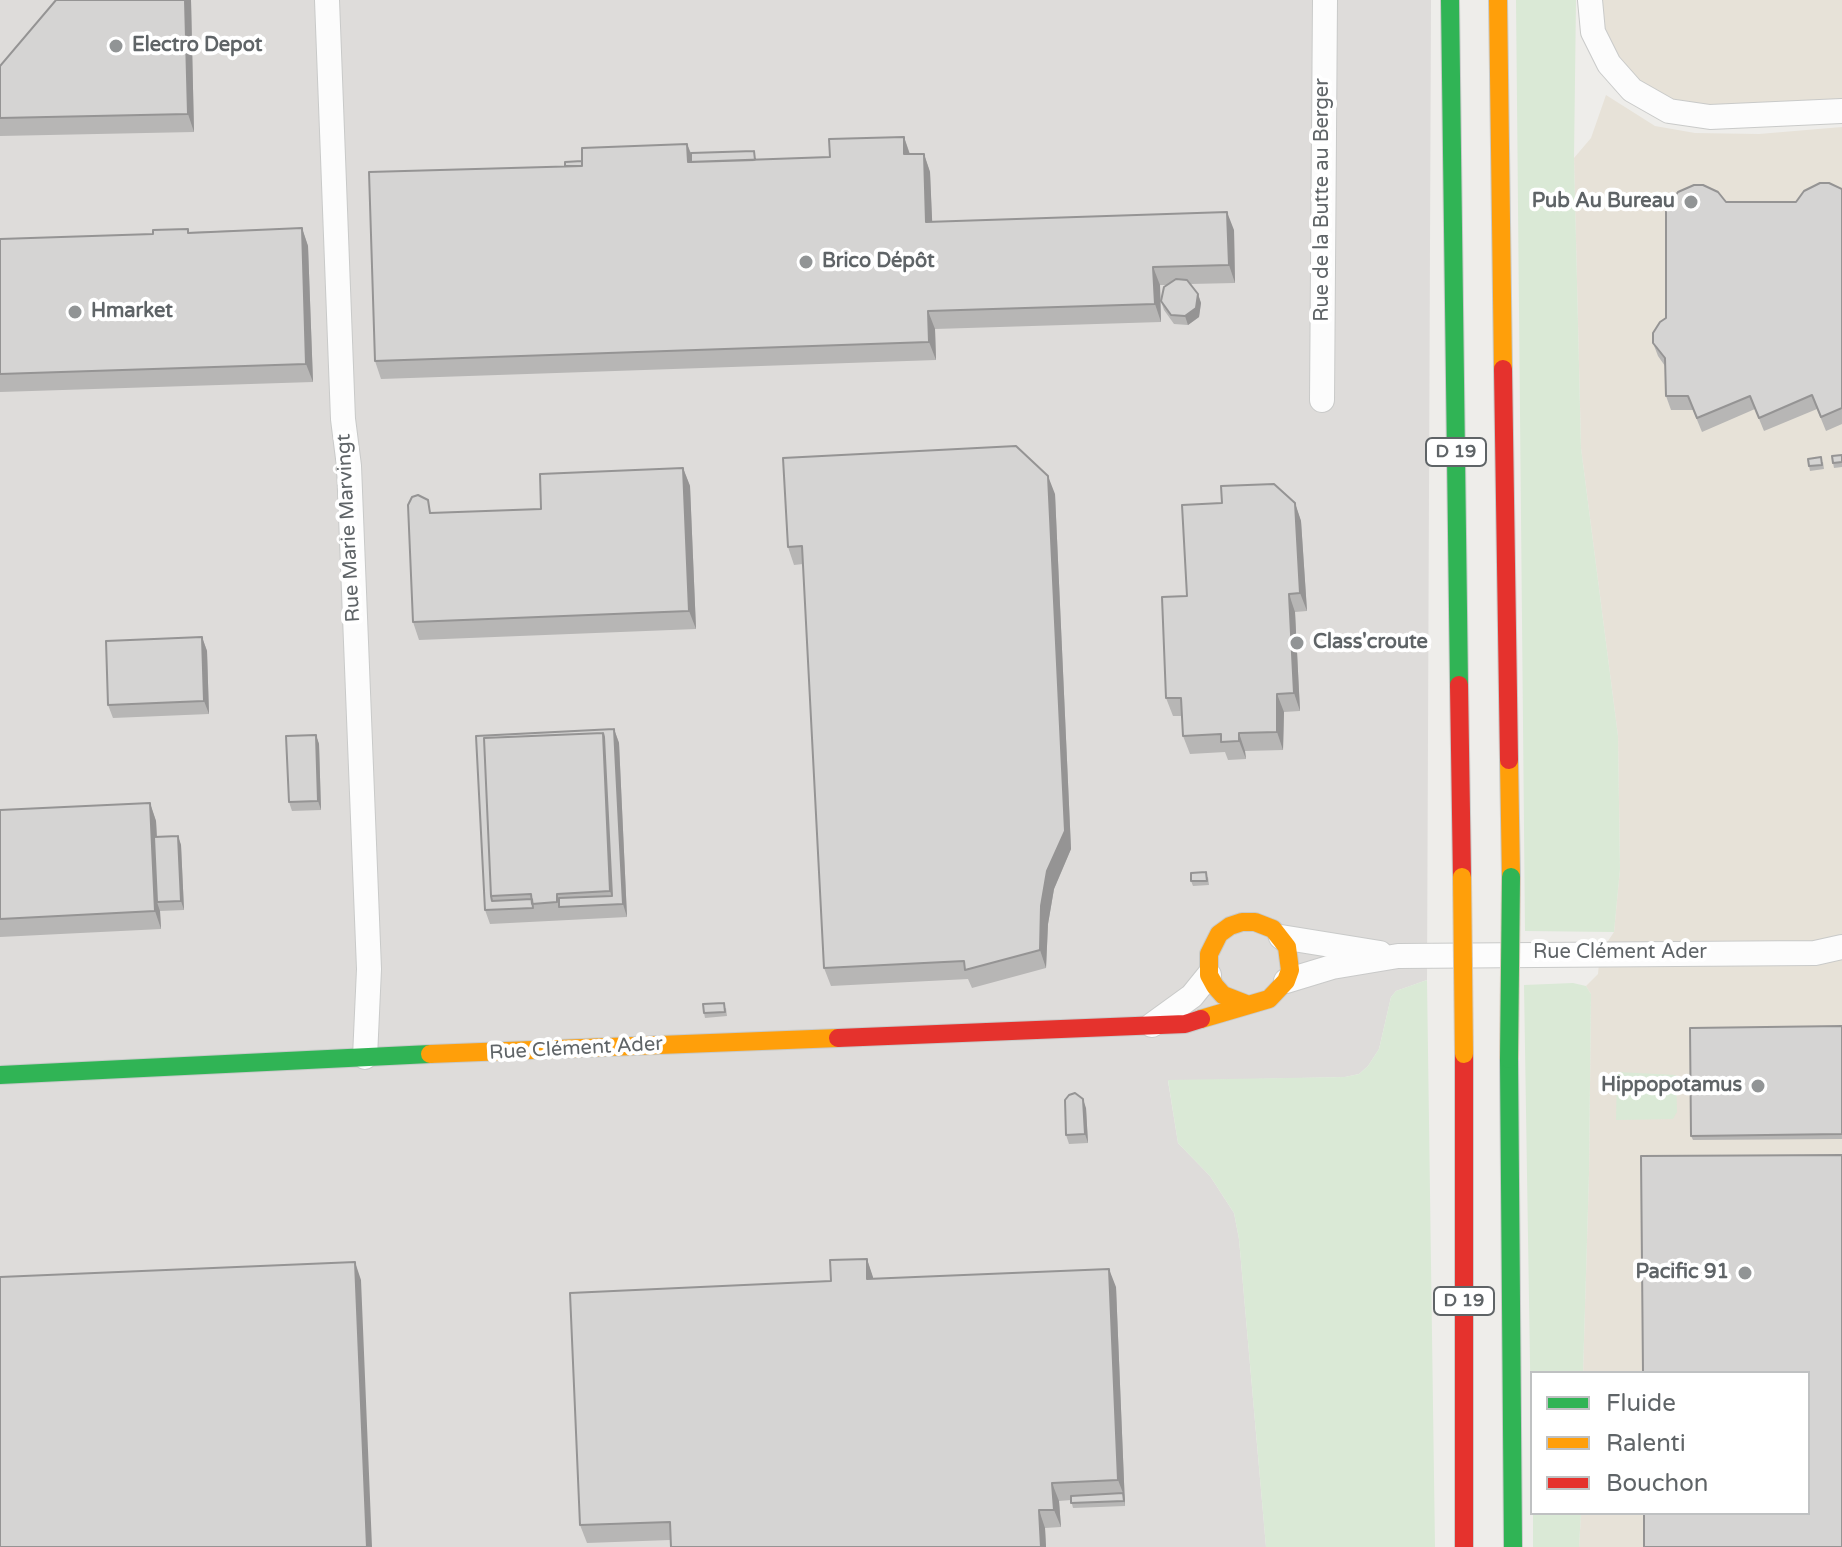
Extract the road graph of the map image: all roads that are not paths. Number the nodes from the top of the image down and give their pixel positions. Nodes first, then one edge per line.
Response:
1 (327, 0) edge
2 (1325, 0) edge
3 (1450, 0) edge
4 (1498, 0) edge
5 (1590, 0) edge
6 (1842, 111) edge
7 (1322, 400) dead end
8 (1281, 937) junction
9 (1842, 947) edge
10 (1398, 956) junction
11 (1209, 975) junction
12 (1286, 981) junction
13 (1246, 1004) junction
14 (1152, 1025) junction
15 (365, 1057) junction
16 (0, 1075) edge
17 (1464, 1547) edge
18 (1513, 1547) edge

1 - 15 street, Rue Marie Marvingt
2 - 7 street, Rue de la Butte au Berger
3 - 17 main road, D 19, bridge
4 - 18 main road, D 19, bridge
5 - 6 street
8 - 10 street, Rue Clément Ader
8 - 11 main road, Rue Clément Ader
8 - 12 main road
9 - 10 street, Rue Clément Ader
10 - 12 street, Rue Clément Ader
11 - 13 main road
11 - 14 street, Rue Clément Ader
12 - 13 main road, Rue Clément Ader
13 - 14 main road, Rue Clément Ader
14 - 15 main road, Rue Clément Ader
15 - 16 main road, Rue Clément Ader

